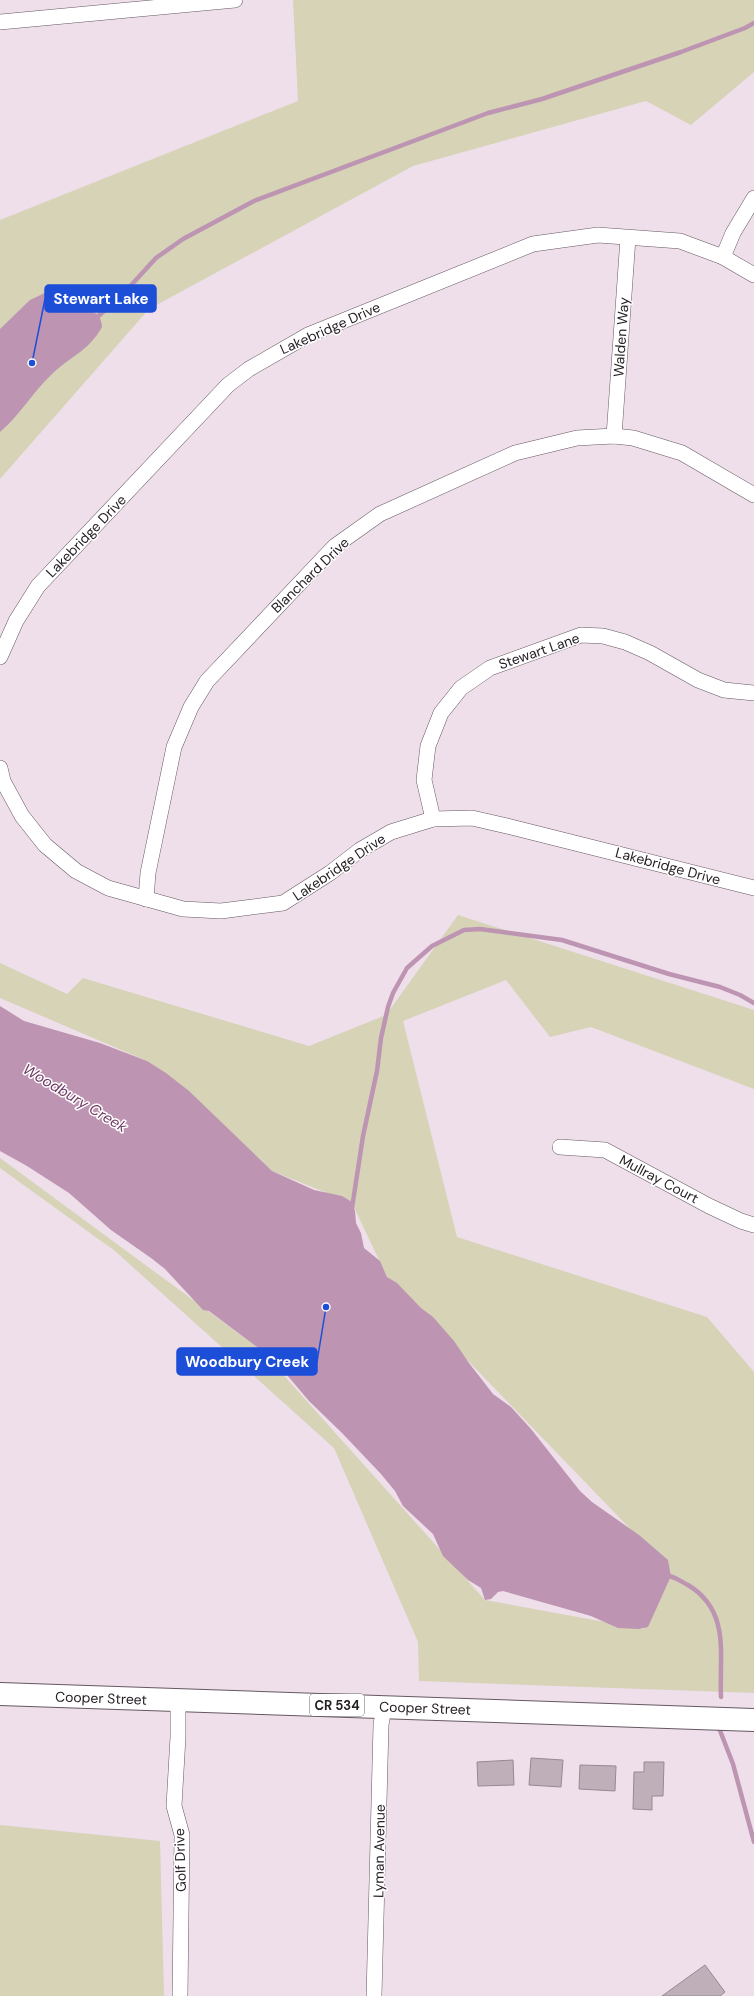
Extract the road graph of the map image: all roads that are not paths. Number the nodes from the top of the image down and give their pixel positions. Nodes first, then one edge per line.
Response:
1 (235, 0) edge
2 (96, 7) edge
3 (0, 22) edge
4 (754, 198) edge
5 (628, 238) junction
6 (724, 257) junction
7 (754, 275) edge
8 (614, 436) junction
9 (754, 495) edge
10 (0, 657) edge
11 (754, 693) edge
12 (0, 768) edge
13 (433, 819) junction
14 (754, 888) edge
15 (146, 898) junction
16 (560, 1148) dead end
17 (754, 1224) edge
18 (0, 1694) edge
19 (178, 1700) junction
20 (384, 1706) junction
21 (744, 1719) edge
22 (180, 1996) edge
23 (374, 1996) edge

1 - 2 street
2 - 3 street
4 - 6 street
5 - 6 street, Lakebridge Drive
5 - 8 street, Walden Way
5 - 10 street, Lakebridge Drive
6 - 7 street, Lakebridge Drive
8 - 9 street, Blanchard Drive
8 - 15 street, Blanchard Drive
11 - 13 street, Stewart Lane
12 - 15 street, Lakebridge Drive
13 - 14 street, Lakebridge Drive
13 - 15 street, Lakebridge Drive
16 - 17 street, Mullray Court
18 - 19 main road, Cooper Street / CR 534
19 - 20 main road, Cooper Street / CR 534
19 - 22 street, Golf Drive
20 - 21 main road, Cooper Street / CR 534
20 - 23 street, Lyman Avenue

